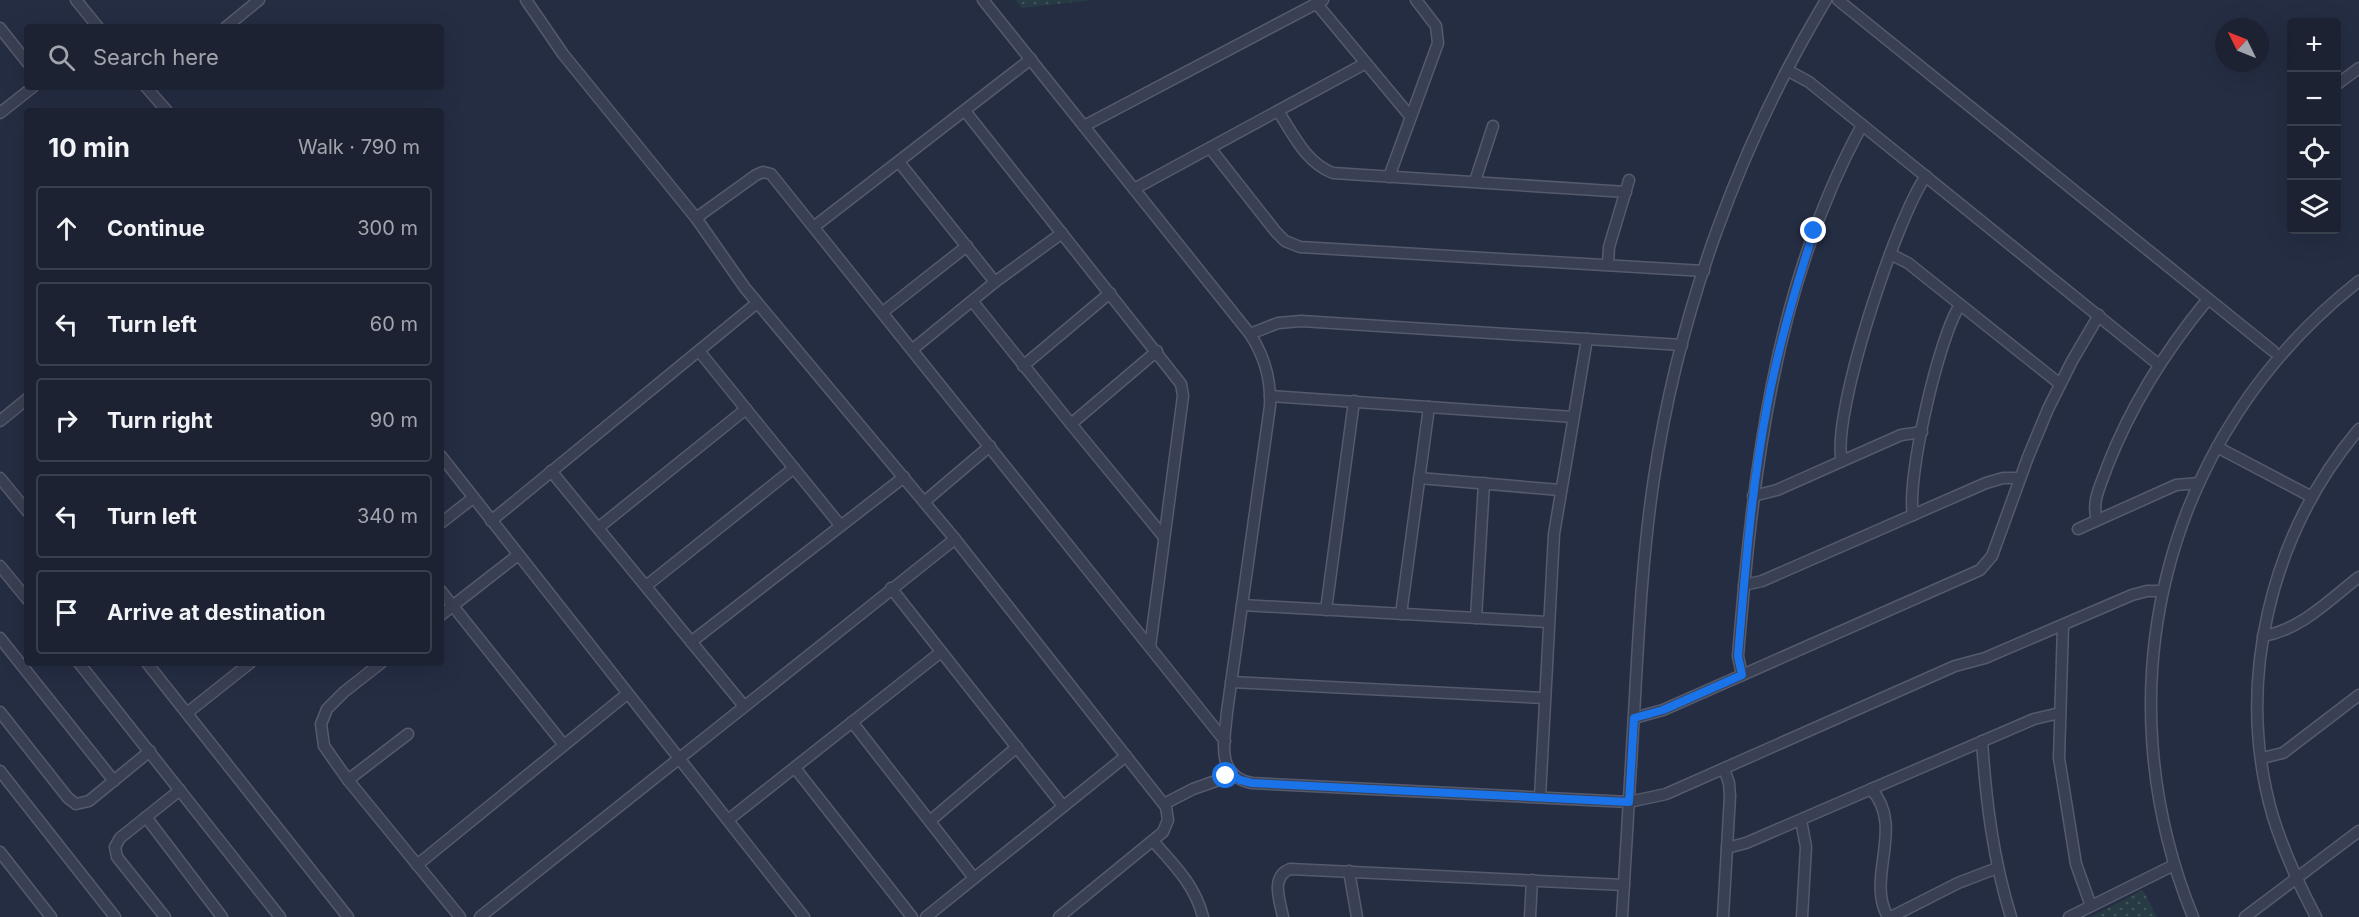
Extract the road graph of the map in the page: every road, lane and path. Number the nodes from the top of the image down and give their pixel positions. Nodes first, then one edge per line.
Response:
1 (76, 0) edge
2 (259, 0) edge
3 (526, 0) edge
4 (984, 0) edge
5 (1416, 0) edge
6 (1826, 0) edge
7 (1838, 0) edge
8 (1320, 2) edge
9 (96, 24) edge
10 (230, 24) edge
11 (0, 28) edge
12 (24, 58) edge
13 (1031, 59) junction
14 (1366, 63) junction
15 (2359, 68) edge
16 (1787, 70) junction
17 (2341, 82) edge
18 (29, 90) edge
19 (151, 90) edge
20 (165, 108) edge
21 (965, 111) junction
22 (1278, 111) junction
23 (0, 113) edge
24 (1410, 116) junction
25 (1862, 125) junction
26 (1084, 126) junction
27 (1493, 126) dead end
28 (1210, 148) junction
29 (899, 162) junction
30 (1926, 176) junction
31 (1389, 177) junction
32 (1629, 180) dead end
33 (1475, 181) junction
34 (1134, 189) junction
35 (1626, 192) junction
36 (696, 218) junction
37 (815, 226) junction
38 (1062, 233) junction
39 (967, 246) junction
40 (1890, 254) junction
41 (1608, 264) junction
42 (1704, 271) junction
43 (2359, 281) edge
44 (995, 282) junction
45 (1110, 293) junction
46 (2208, 299) junction
47 (973, 302) junction
48 (757, 303) junction
49 (1960, 305) junction
50 (883, 312) junction
51 (2099, 315) junction
52 (1250, 334) junction
53 (1587, 339) junction
54 (1682, 345) junction
55 (913, 349) junction
56 (699, 351) junction
57 (1156, 351) junction
58 (2273, 351) dead end
59 (2159, 365) junction
60 (1023, 366) junction
61 (2060, 384) junction
62 (1270, 396) junction
63 (24, 401) edge
64 (1354, 401) junction
65 (1429, 407) junction
66 (746, 409) junction
67 (1573, 417) junction
68 (0, 421) edge
69 (1071, 424) junction
70 (2359, 429) edge
71 (1922, 432) junction
72 (990, 446) junction
73 (2217, 447) junction
74 (444, 460) edge
75 (1842, 461) junction
76 (794, 468) junction
77 (551, 471) junction
78 (904, 477) junction
79 (0, 478) edge
80 (1419, 478) junction
81 (2020, 478) junction
82 (1484, 483) junction
83 (2199, 483) junction
84 (1560, 490) junction
85 (1753, 496) junction
86 (2312, 497) junction
87 (473, 498) junction
88 (924, 502) junction
89 (24, 505) edge
90 (1913, 515) junction
91 (2097, 520) junction
92 (444, 521) edge
93 (491, 521) junction
94 (840, 525) junction
95 (598, 528) junction
96 (2078, 529) dead end
97 (1164, 537) junction
98 (955, 539) junction
99 (518, 555) junction
100 (0, 566) edge
101 (2359, 577) edge
102 (1744, 585) junction
103 (646, 586) junction
104 (891, 588) junction
105 (2162, 591) junction
106 (24, 595) edge
107 (444, 595) edge
108 (1242, 605) junction
109 (452, 606) junction
110 (1326, 610) junction
111 (444, 613) edge
112 (1401, 614) junction
113 (1476, 618) junction
114 (1548, 622) junction
115 (2063, 625) junction
116 (2263, 636) junction
117 (0, 639) edge
118 (692, 642) junction
119 (1150, 647) junction
120 (941, 651) junction
121 (81, 666) edge
122 (149, 666) edge
123 (246, 666) edge
124 (377, 666) edge
125 (1742, 675) junction
126 (1231, 682) junction
127 (627, 694) junction
128 (2359, 695) edge
129 (1544, 698) junction
130 (744, 706) junction
131 (0, 712) edge
132 (187, 713) junction
133 (2060, 713) junction
134 (1634, 718) junction
135 (852, 722) junction
136 (408, 734) dead end
137 (1225, 741) junction
138 (1982, 741) junction
139 (564, 745) junction
140 (1017, 747) junction
141 (150, 751) junction
142 (1126, 756) junction
143 (679, 758) junction
144 (2262, 758) junction
145 (795, 768) junction
146 (1724, 769) junction
147 (0, 771) edge
148 (1233, 775) junction
149 (348, 780) junction
150 (114, 781) junction
151 (4, 786) edge
152 (1871, 789) junction
153 (180, 790) junction
154 (1540, 797) junction
155 (1629, 802) junction
156 (1164, 804) junction
157 (1063, 806) junction
158 (146, 817) junction
159 (728, 820) junction
160 (1801, 820) junction
161 (930, 821) junction
162 (2359, 831) edge
163 (1153, 841) junction
164 (1727, 848) junction
165 (0, 852) edge
166 (2174, 865) junction
167 (417, 866) junction
168 (1997, 868) junction
169 (1349, 871) junction
170 (974, 878) junction
171 (2296, 879) junction
172 (1532, 880) junction
173 (1624, 885) junction
174 (2091, 906) junction
175 (51, 917) edge
176 (115, 917) edge
177 (165, 917) edge
178 (222, 917) edge
179 (280, 917) edge
180 (348, 917) edge
181 (460, 917) edge
182 (480, 917) edge
183 (804, 917) edge
184 (912, 917) edge
185 (926, 917) edge
186 (1059, 917) edge
187 (1203, 917) edge
188 (1283, 917) edge
189 (1357, 917) edge
190 (1530, 917) edge
191 (1622, 917) edge
192 (1723, 917) edge
193 (1802, 917) edge
194 (1890, 917) edge
195 (2011, 917) edge
196 (2068, 917) edge
197 (2193, 917) edge
198 (2245, 917) edge
199 (2316, 917) edge

1 - 9 street
2 - 10 street
3 - 36 street
4 - 13 street
5 - 24 street
6 - 16 street
7 - 46 street
8 - 14 street
8 - 26 street
11 - 12 street
13 - 21 street
13 - 26 street
14 - 22 street
14 - 24 street
15 - 17 street
16 - 25 street
16 - 42 street
18 - 23 street
19 - 20 street
21 - 29 street
21 - 38 street
22 - 28 street
22 - 31 street
24 - 31 street
25 - 30 street
25 - 85 street
26 - 34 street
27 - 33 street
28 - 34 street
28 - 41 street
29 - 37 street
29 - 39 street
30 - 40 street
30 - 51 street
31 - 33 street
32 - 35 street
33 - 35 street
34 - 52 street
35 - 41 street
36 - 37 street
36 - 48 street
37 - 50 street
38 - 44 street
38 - 45 street
39 - 44 street
39 - 50 street
40 - 49 street
40 - 75 street
41 - 42 street
42 - 54 street
43 - 73 street
44 - 47 street
45 - 57 street
45 - 60 street
46 - 58 street
46 - 59 street
47 - 55 street
47 - 60 street
48 - 56 street
48 - 78 street
49 - 61 street
49 - 71 street
50 - 55 street
51 - 59 street
51 - 61 street
52 - 53 street
52 - 62 street
53 - 54 street
53 - 67 street
54 - 134 street
55 - 72 street
56 - 66 street
56 - 77 street
57 - 69 street
57 - 97 street
59 - 91 street
60 - 69 street
61 - 81 street
62 - 64 street
62 - 108 street
63 - 68 street
64 - 65 street
64 - 110 street
65 - 67 street
65 - 80 street
66 - 76 street
66 - 95 street
67 - 84 street
69 - 97 street
70 - 86 street
71 - 75 street
71 - 90 street
72 - 88 street
72 - 119 street
73 - 83 street
73 - 86 street
74 - 87 street
75 - 85 street
76 - 94 street
76 - 103 street
77 - 93 street
77 - 95 street
78 - 88 street
78 - 94 street
79 - 89 street
80 - 82 street
80 - 112 street
81 - 90 street
81 - 125 street
82 - 84 street
82 - 113 street
83 - 91 street
83 - 105 street
84 - 114 street
85 - 102 street
86 - 116 street
87 - 92 street
87 - 93 street
88 - 98 street
90 - 102 street
91 - 96 street
93 - 99 street
94 - 118 street
95 - 103 street
97 - 119 street
98 - 104 street
98 - 142 street
99 - 109 street
99 - 127 street
100 - 106 street
101 - 116 street
102 - 125 street
103 - 118 street
104 - 120 street
104 - 130 street
105 - 115 street
105 - 166 street
107 - 109 street
108 - 110 street
108 - 126 street
109 - 111 street
109 - 139 street
110 - 112 street
112 - 113 street
113 - 114 street
114 - 129 street
115 - 133 street
115 - 146 street
116 - 144 street
117 - 150 street
118 - 130 street
119 - 137 street
120 - 135 street
120 - 140 street
121 - 141 street
122 - 132 street
123 - 132 street
124 - 149 street
125 - 134 street
126 - 129 street
126 - 137 street
127 - 139 street
127 - 143 street
128 - 144 street
129 - 154 street
130 - 143 street
131 - 150 street
132 - 180 street
133 - 138 street
133 - 174 street
134 - 155 street
135 - 145 street
135 - 161 street
136 - 149 street
137 - 148 street
138 - 152 street
138 - 168 street
139 - 167 street
140 - 157 street
140 - 161 street
141 - 150 street
141 - 153 street
142 - 156 street
142 - 157 street
143 - 159 street
143 - 182 street
144 - 171 street
145 - 159 street
145 - 184 street
146 - 155 street
146 - 164 street
147 - 151 street
148 - 154 street
148 - 156 street
149 - 167 street
151 - 176 street
152 - 160 street
152 - 194 street
153 - 158 street
153 - 179 street
154 - 155 street
155 - 173 street
156 - 163 street
157 - 170 street
158 - 177 street
158 - 178 street
159 - 183 street
160 - 164 street
160 - 193 street
161 - 170 street
162 - 171 street
163 - 186 street
163 - 187 street
164 - 192 street
165 - 175 street
166 - 174 street
166 - 197 street
167 - 181 street
168 - 194 street
168 - 195 street
169 - 172 street
169 - 188 street
169 - 189 street
170 - 185 street
171 - 198 street
171 - 199 street
172 - 173 street
172 - 190 street
173 - 191 street
174 - 196 street

